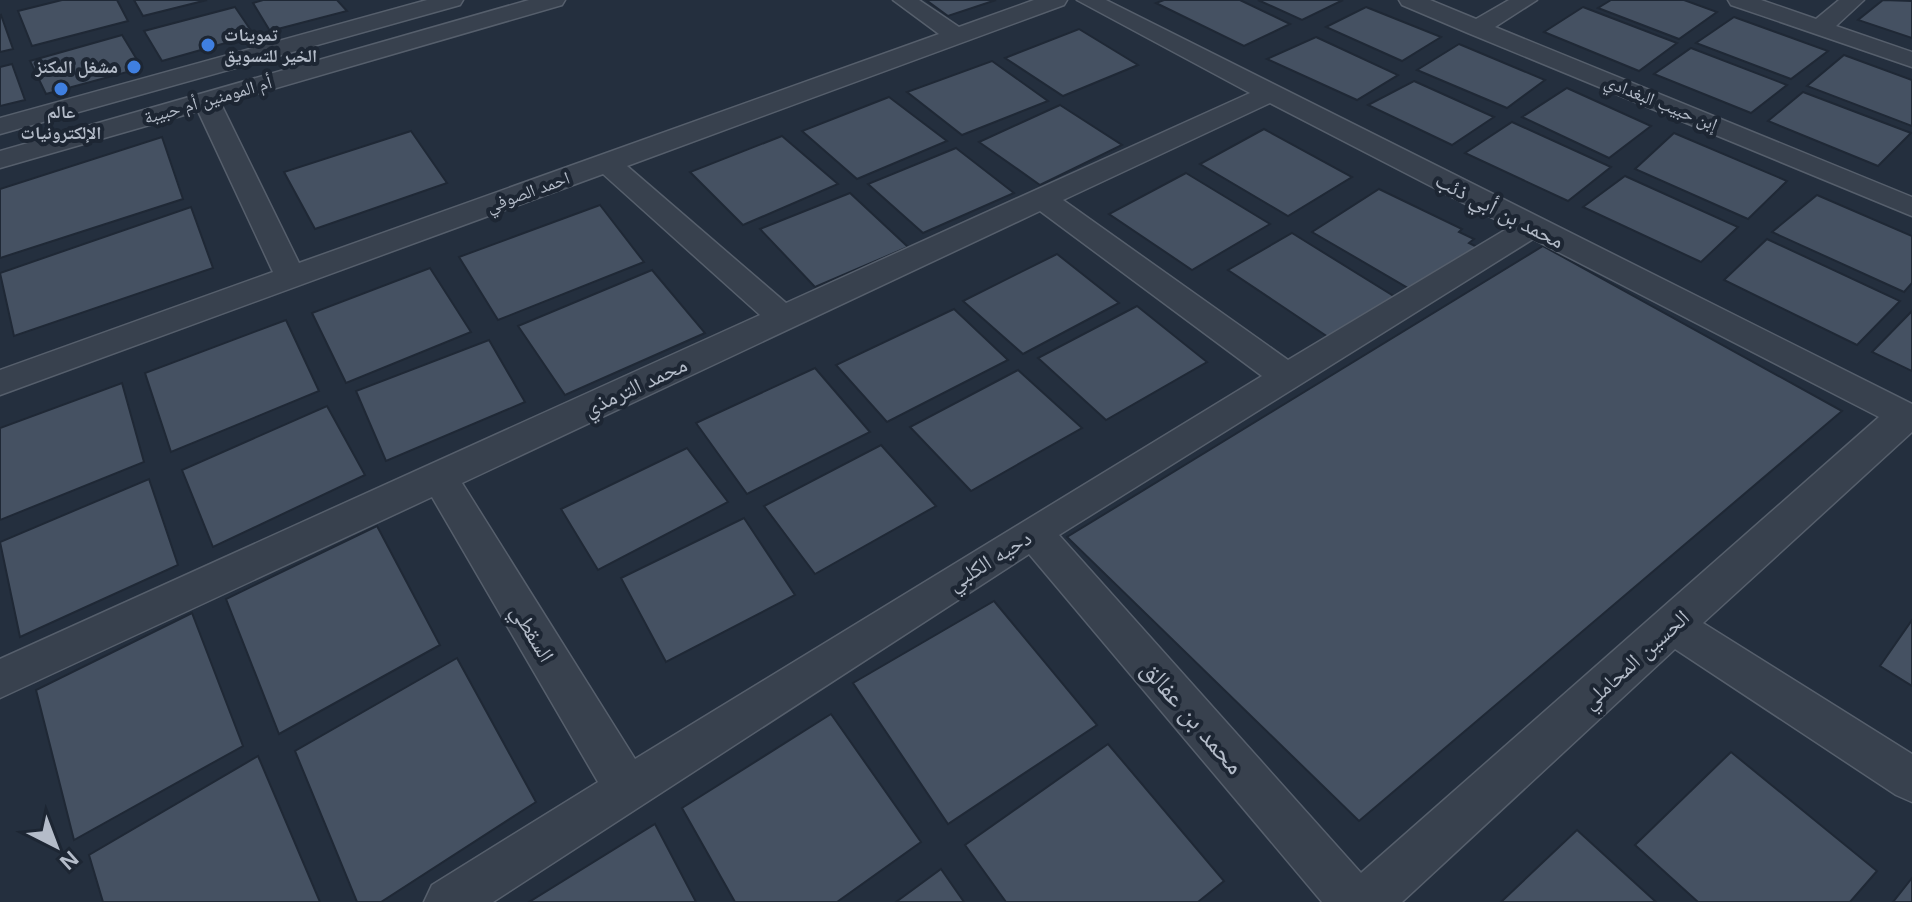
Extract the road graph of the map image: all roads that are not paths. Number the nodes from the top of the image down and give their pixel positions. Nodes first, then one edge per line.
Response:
1 (452, 0) edge
2 (554, 0) edge
3 (904, 0) edge
4 (1056, 0) edge
5 (1088, 0) edge
6 (1410, 0) edge
7 (1526, 0) edge
8 (1739, 0) edge
9 (1853, 0) edge
10 (1476, 28) junction
11 (1819, 28) junction
12 (957, 36) junction
13 (1912, 60) edge
14 (1271, 93) junction
15 (206, 100) junction
16 (0, 126) edge
17 (0, 160) edge
18 (607, 163) junction
19 (1042, 199) junction
20 (1909, 200) edge
21 (1533, 226) junction
22 (291, 278) junction
23 (783, 318) junction
24 (1287, 377) junction
25 (0, 383) edge
26 (1908, 417) edge
27 (439, 477) junction
28 (1033, 532) junction
29 (1672, 625) junction
30 (0, 679) edge
31 (1912, 780) edge
32 (628, 789) junction
33 (449, 902) edge
34 (1354, 902) edge
35 (1366, 902) edge

1 - 16 street, أم المومنين أم حبيبة
2 - 15 street, أم المومنين أم حبيبة
3 - 12 street
4 - 12 street, احمد الصوفي
5 - 14 street, محمد بن أبي ذئب
6 - 10 street, إبن حبيب البغدادي
7 - 10 street
8 - 11 street
9 - 11 street
10 - 20 street, إبن حبيب البغدادي
11 - 13 street
12 - 18 street, احمد الصوفي
14 - 19 street, محمد الترمذي
14 - 21 street, محمد بن أبي ذئب
15 - 17 street, أم المومنين أم حبيبة
15 - 22 street
18 - 22 street, احمد الصوفي
18 - 23 street
19 - 23 street, محمد الترمذي
19 - 24 street
21 - 24 street, دحيه الكلبي
21 - 26 street, محمد بن أبي ذئب
22 - 25 street, احمد الصوفي
23 - 27 street, محمد الترمذي
24 - 28 street, دحيه الكلبي
26 - 29 street, الحسين المحاملي
27 - 30 street, محمد الترمذي
27 - 32 street, السقطي
28 - 32 street, دحيه الكلبي
28 - 34 street, محمد بن عفالق
29 - 31 street
29 - 35 street, الحسين المحاملي
32 - 33 street, دحيه الكلبي

